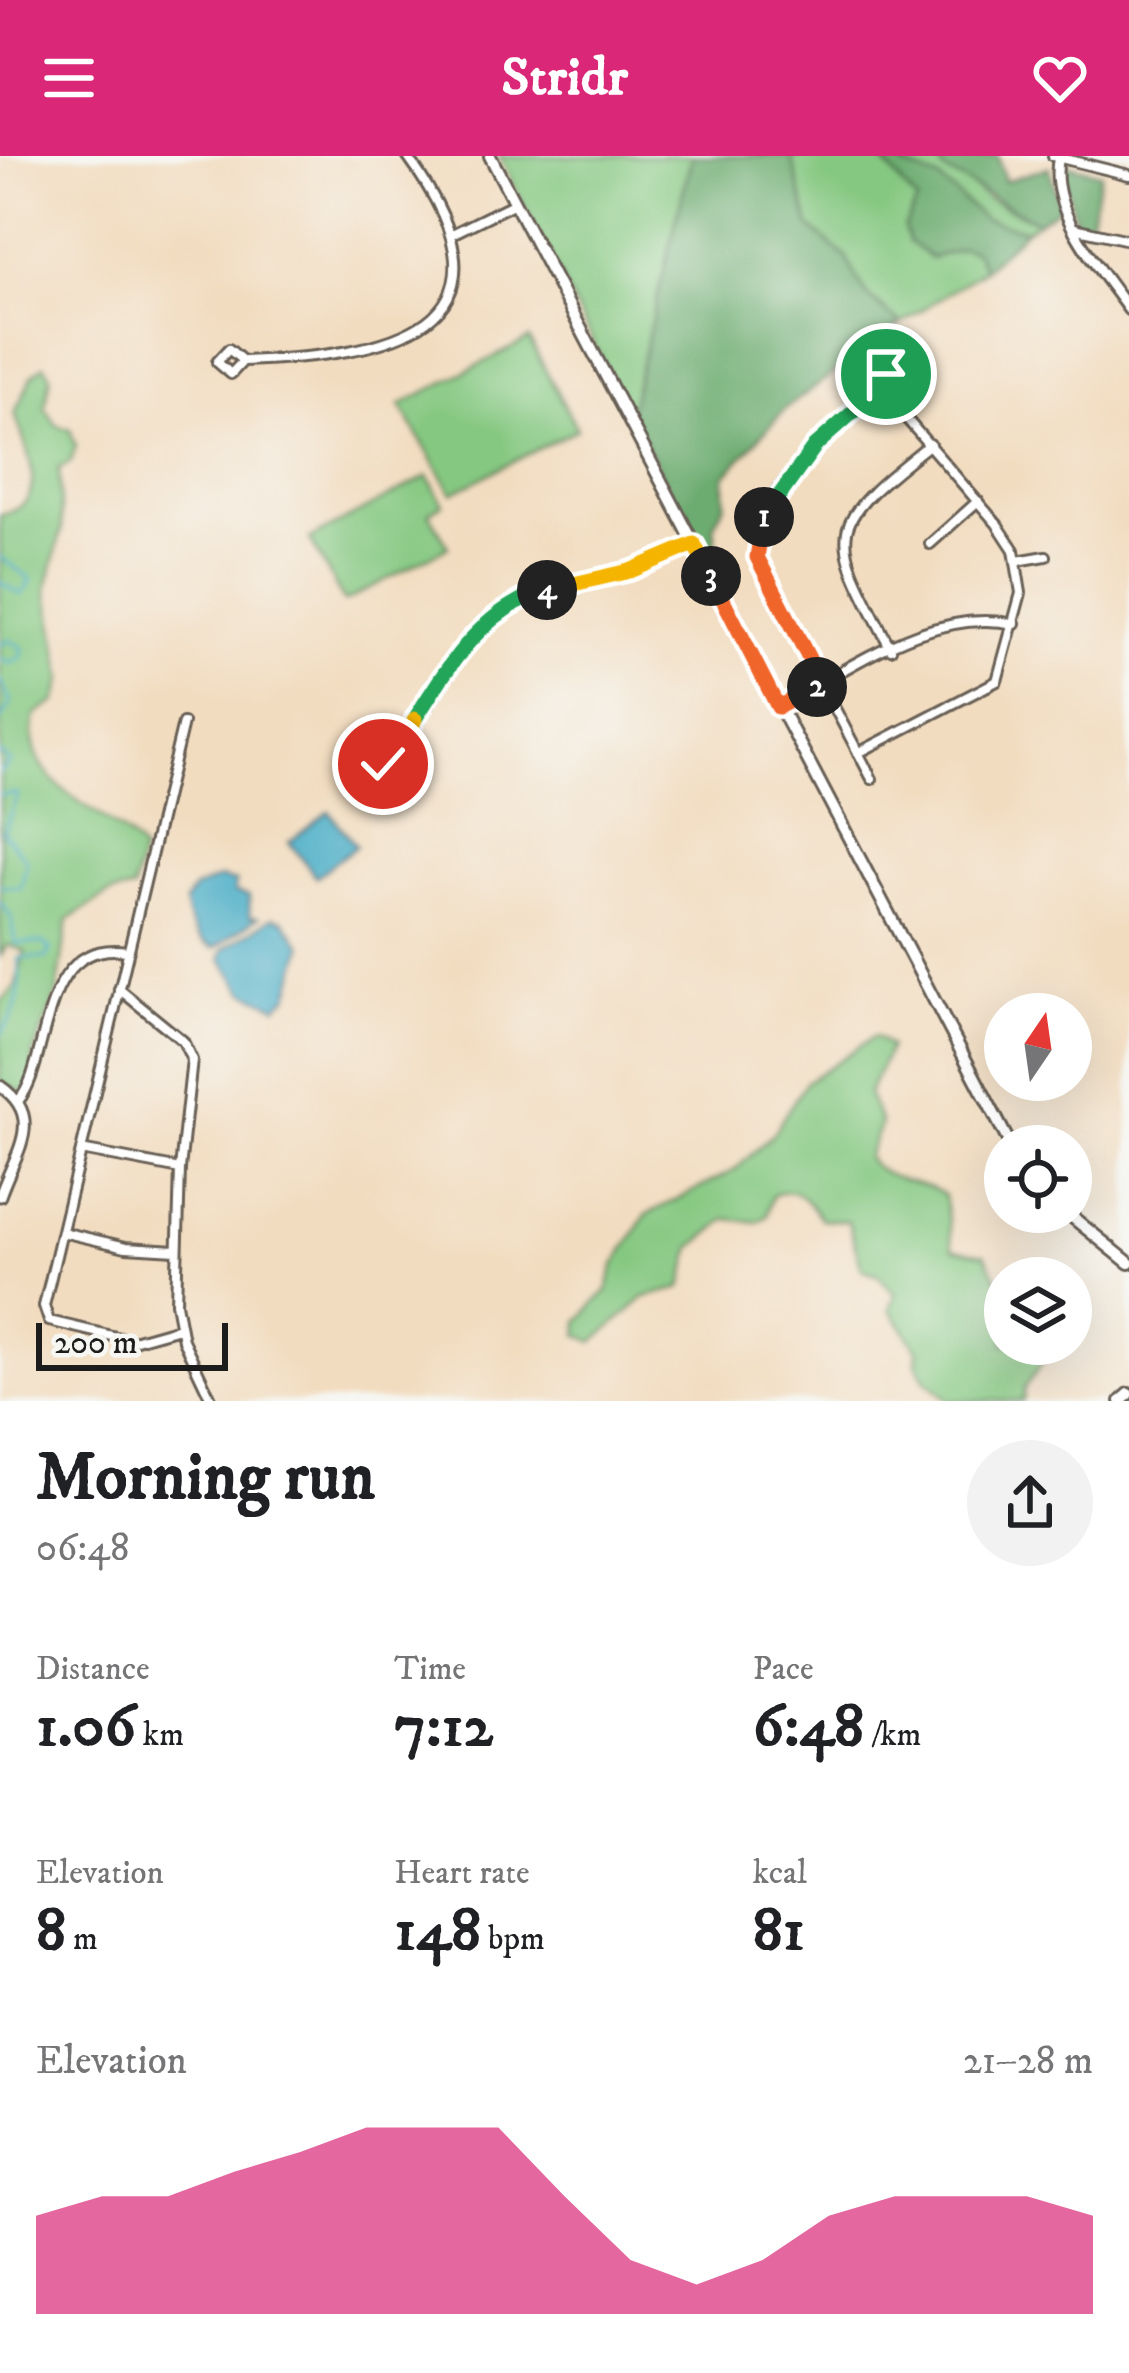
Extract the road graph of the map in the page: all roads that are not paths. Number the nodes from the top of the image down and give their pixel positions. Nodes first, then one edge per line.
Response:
1 (407, 156) edge
2 (490, 156) edge
3 (1056, 157) edge
4 (1129, 175) edge
5 (514, 202) junction
6 (1074, 228) junction
7 (452, 234) junction
8 (1129, 240) edge
9 (1128, 308) edge
10 (893, 348) dead end
11 (243, 361) dead end
12 (880, 388) junction
13 (930, 444) junction
14 (978, 501) junction
15 (694, 544) junction
16 (930, 544) dead end
17 (1046, 556) dead end
18 (1018, 560) junction
19 (1015, 624) junction
20 (891, 649) junction
21 (822, 684) junction
22 (778, 707) junction
23 (183, 723) dead end
24 (858, 753) junction
25 (383, 764) dead end
26 (872, 778) dead end
27 (127, 951) junction
28 (119, 988) junction
29 (0, 1085) edge
30 (19, 1100) junction
31 (1000, 1125) edge
32 (81, 1150) junction
33 (180, 1169) junction
34 (0, 1196) edge
35 (62, 1232) junction
36 (1092, 1233) edge
37 (176, 1250) junction
38 (1129, 1263) edge
39 (179, 1328) junction
40 (1129, 1394) edge
41 (212, 1401) edge
42 (1121, 1401) edge

1 - 7 street
2 - 5 main road
3 - 4 street
3 - 6 street
5 - 7 street
5 - 15 main road
6 - 8 street
6 - 9 street
7 - 11 street
10 - 12 street
12 - 13 street
12 - 21 street
13 - 14 street
13 - 20 street
14 - 16 street
14 - 18 street
15 - 22 main road
15 - 25 street
17 - 18 street
18 - 19 street
19 - 20 street
19 - 24 street
20 - 21 street
21 - 22 street
21 - 24 street
22 - 31 main road
23 - 27 street
24 - 26 street
27 - 28 street
27 - 30 street
28 - 32 street
28 - 33 street
29 - 30 street
30 - 34 street
32 - 33 street
32 - 35 street
33 - 37 street
35 - 37 street
35 - 39 street
36 - 38 main road
37 - 39 street
39 - 41 street
40 - 42 main road

